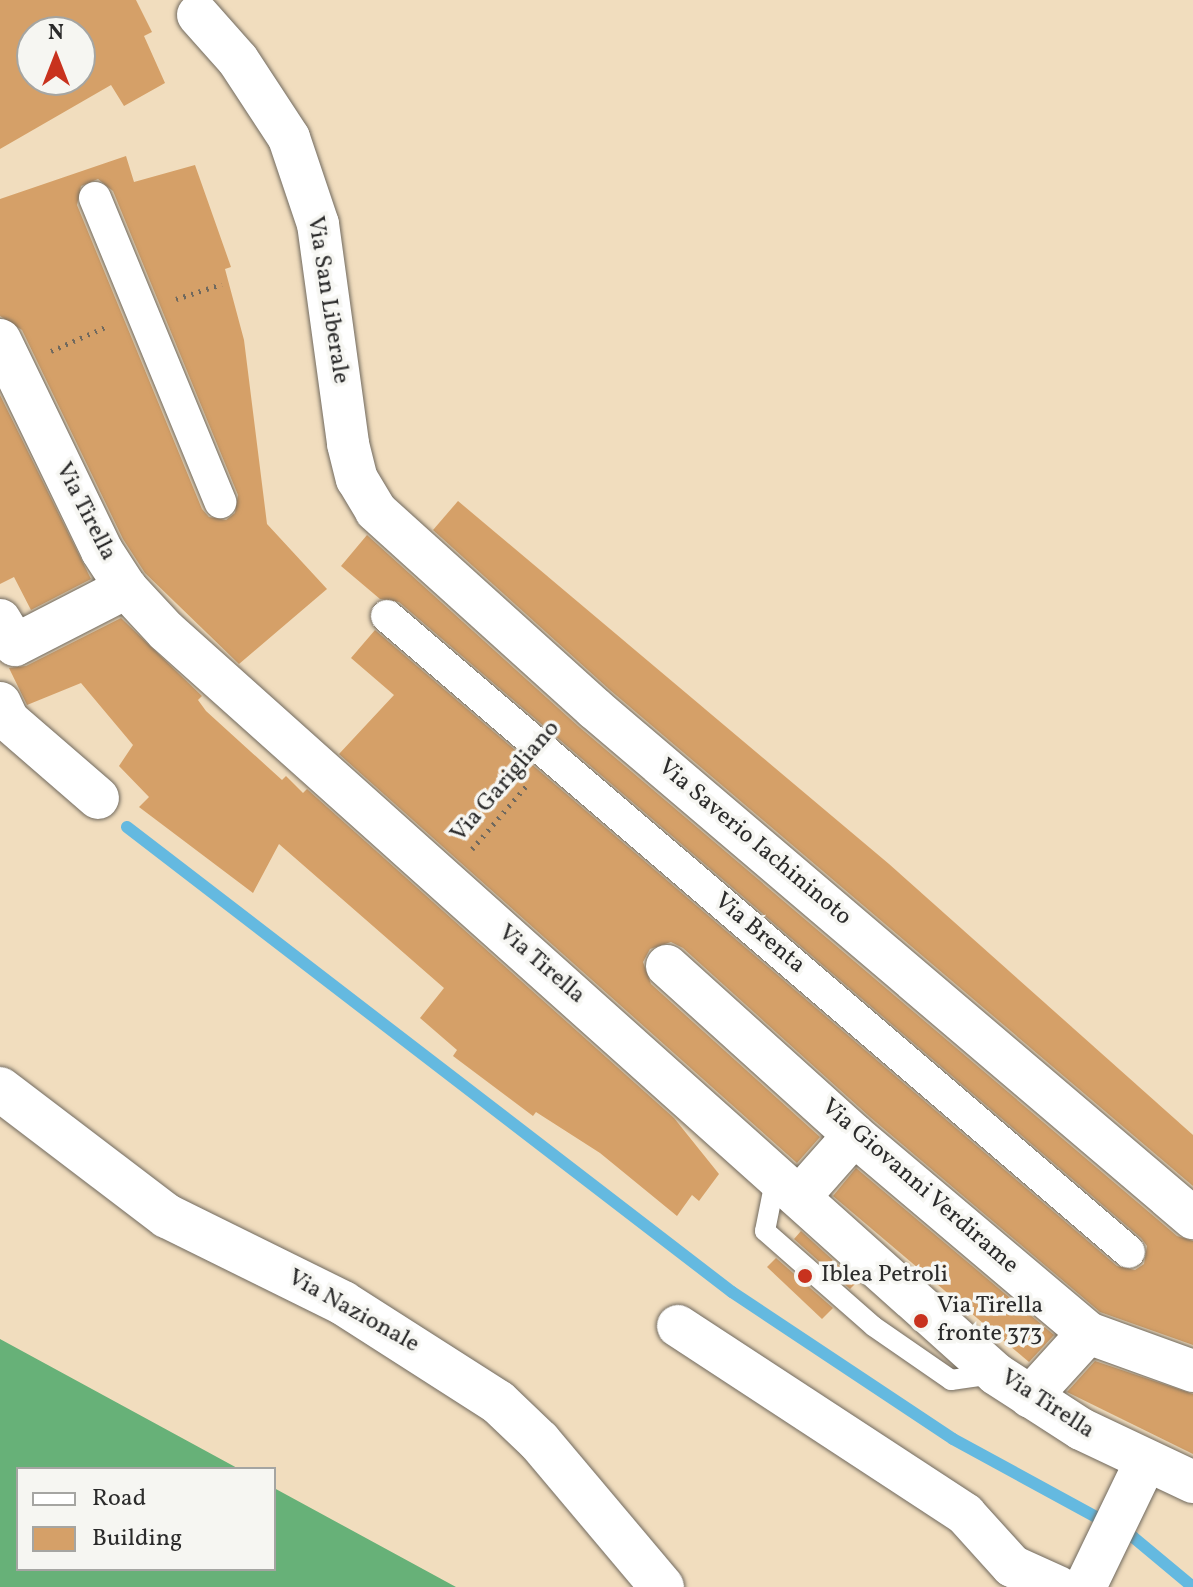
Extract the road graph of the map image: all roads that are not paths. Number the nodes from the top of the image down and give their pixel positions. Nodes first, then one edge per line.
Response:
1 (194, 7) edge
2 (95, 198) dead end
3 (0, 340) edge
4 (348, 444) joint
5 (220, 502) dead end
6 (126, 588) junction
7 (387, 616) dead end
8 (0, 620) edge
9 (0, 703) edge
10 (98, 798) dead end
11 (667, 966) dead end
12 (0, 1089) edge
13 (854, 1135) junction
14 (789, 1184) junction
15 (1193, 1218) edge
16 (1129, 1252) dead end
17 (678, 1326) dead end
18 (1088, 1333) junction
19 (1193, 1371) edge
20 (1030, 1397) junction
21 (1136, 1481) junction
22 (1193, 1482) edge
23 (1093, 1571) edge
24 (662, 1587) edge
25 (1058, 1587) edge

1 - 4 street, Via San Liberale
2 - 5 street
3 - 6 street, Via Tirella
4 - 15 street, Via Saverio Iachininoto
6 - 8 street
6 - 14 street, Via Tirella
7 - 16 street, Via Brenta
9 - 10 street
11 - 13 street, Via Giovanni Verdirame
12 - 24 street, Via Nazionale
13 - 14 street
13 - 18 street, Via Giovanni Verdirame
14 - 20 street, Via Tirella
17 - 25 street
18 - 19 street, Via Giovanni Verdirame
18 - 20 street
20 - 21 street, Via Tirella
21 - 22 street, Via Tirella
21 - 23 street

